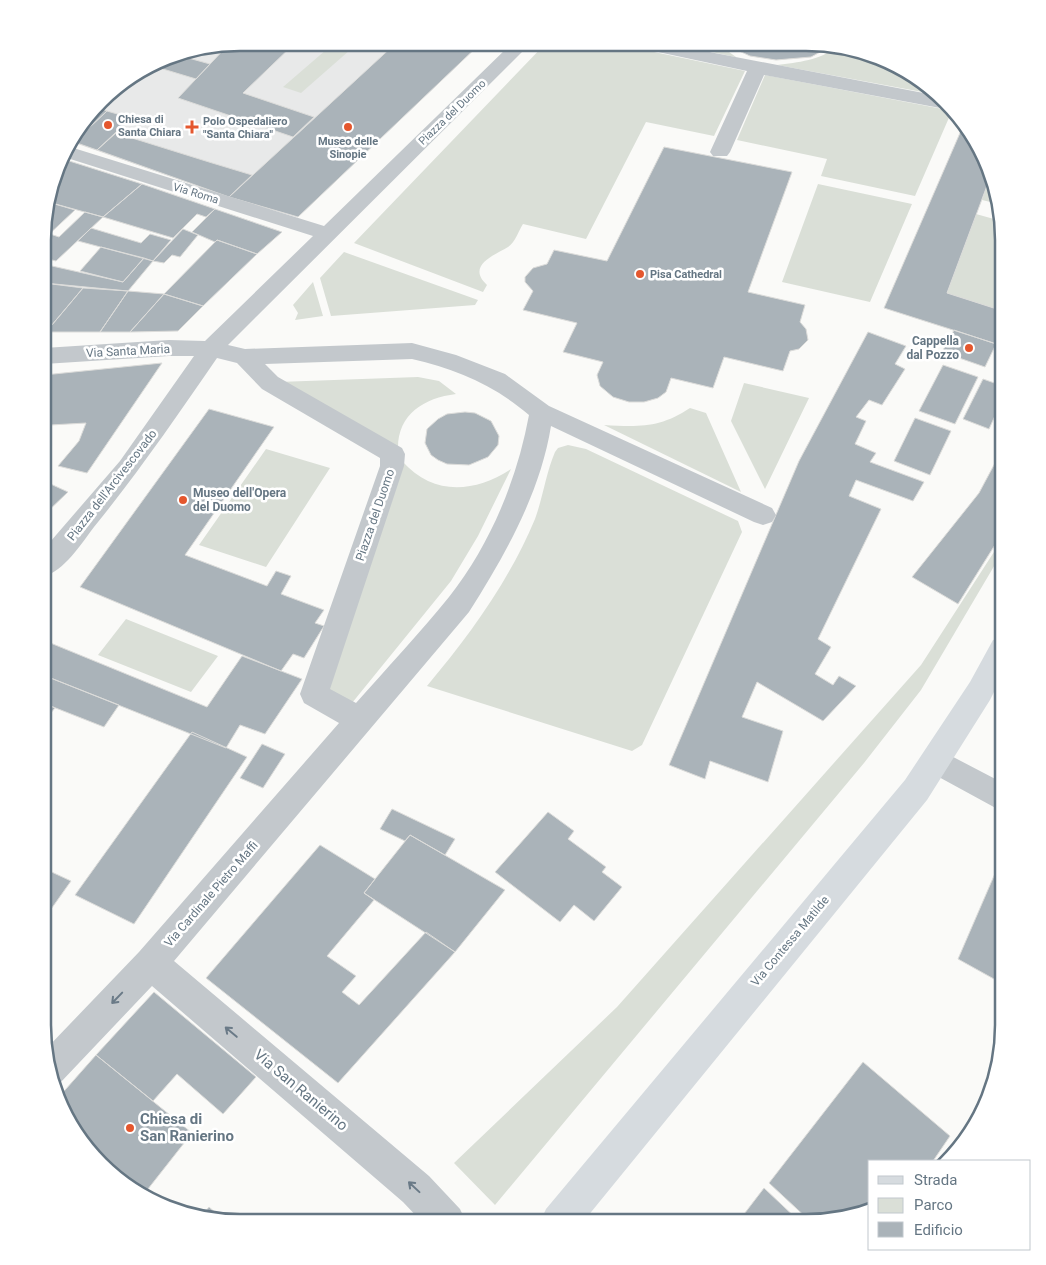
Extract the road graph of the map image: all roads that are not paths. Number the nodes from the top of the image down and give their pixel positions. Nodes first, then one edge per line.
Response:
1 (514, 51) edge
2 (677, 51) edge
3 (758, 68) junction
4 (933, 101) edge
5 (720, 152) dead end
6 (73, 153) edge
7 (328, 234) junction
8 (211, 349) junction
9 (51, 355) edge
10 (245, 357) junction
11 (176, 400) joint
12 (541, 412) junction
13 (763, 515) dead end
14 (51, 559) edge
15 (995, 663) edge
16 (364, 716) junction
17 (936, 761) junction
18 (995, 794) edge
19 (151, 963) junction
20 (55, 1063) edge
21 (440, 1214) edge
22 (566, 1214) edge

1 - 7 street, Piazza del Duomo
2 - 3 street
3 - 4 street
3 - 5 street
6 - 7 street, Via Roma
7 - 8 street, Piazza del Duomo
8 - 9 street, Via Santa Maria
8 - 10 street
8 - 11 street, Piazza del Duomo
10 - 12 street
10 - 16 street, Piazza del Duomo
11 - 14 street, Piazza dell'Arcivescovado
12 - 13 street
12 - 16 street
15 - 17 main road, Via Contessa Matilde
16 - 19 street, Via Cardinale Pietro Maffi
17 - 18 street
17 - 22 main road, Via Contessa Matilde
19 -> 20 street, Via Cardinale Pietro Maffi
21 -> 19 street, Via San Ranierino

